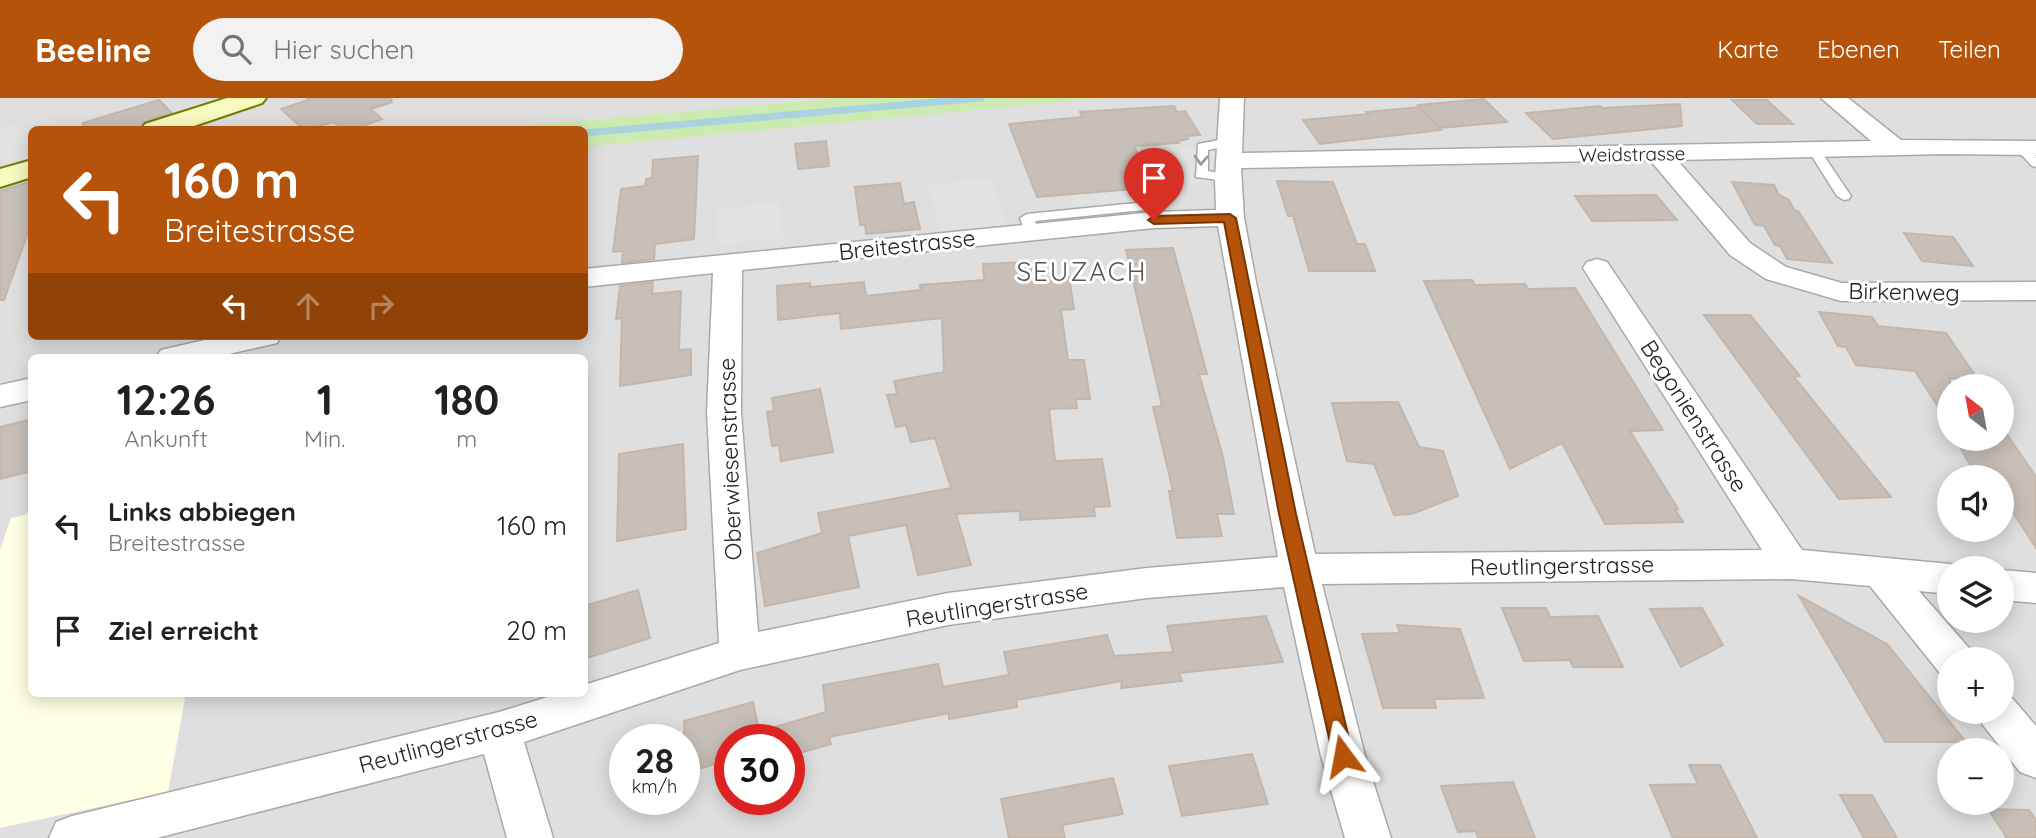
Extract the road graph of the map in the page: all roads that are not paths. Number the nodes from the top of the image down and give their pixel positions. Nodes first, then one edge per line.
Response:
1 (253, 98) edge
2 (1232, 98) edge
3 (1833, 98) edge
4 (166, 126) edge
5 (1895, 148) junction
6 (1814, 149) junction
7 (1657, 153) junction
8 (2031, 153) edge
9 (1229, 161) junction
10 (28, 169) edge
11 (0, 178) edge
12 (1844, 196) dead end
13 (1230, 218) junction
14 (728, 264) junction
15 (1597, 268) dead end
16 (588, 278) edge
17 (2036, 292) edge
18 (251, 345) edge
19 (192, 354) edge
20 (28, 390) edge
21 (0, 396) edge
22 (1791, 564) junction
23 (1300, 571) junction
24 (1880, 572) junction
25 (1937, 578) edge
26 (2014, 586) edge
27 (2036, 588) edge
28 (1943, 647) edge
29 (740, 653) junction
30 (2008, 724) edge
31 (499, 731) junction
32 (2036, 758) edge
33 (72, 838) edge
34 (530, 838) edge
35 (1368, 838) edge

1 - 4 main road
2 - 9 street
3 - 5 street
5 - 6 street, Weidstrasse
5 - 8 street, Weidstrasse
6 - 7 street, Weidstrasse
6 - 12 lane
7 - 9 street, Weidstrasse
7 - 17 street, Birkenweg
9 - 13 street
10 - 11 main road
13 - 14 street, Breitestrasse
13 - 23 street
14 - 16 street, Breitestrasse
14 - 29 street, Oberwiesenstrasse
15 - 22 street, Begonienstrasse
18 - 19 street
20 - 21 street
22 - 23 street, Reutlingerstrasse
22 - 24 street, Reutlingerstrasse
23 - 29 street, Reutlingerstrasse
23 - 35 street
24 - 25 street, Reutlingerstrasse
24 - 28 street
26 - 27 street
29 - 31 street, Reutlingerstrasse
30 - 32 street
31 - 33 street, Reutlingerstrasse
31 - 34 street

